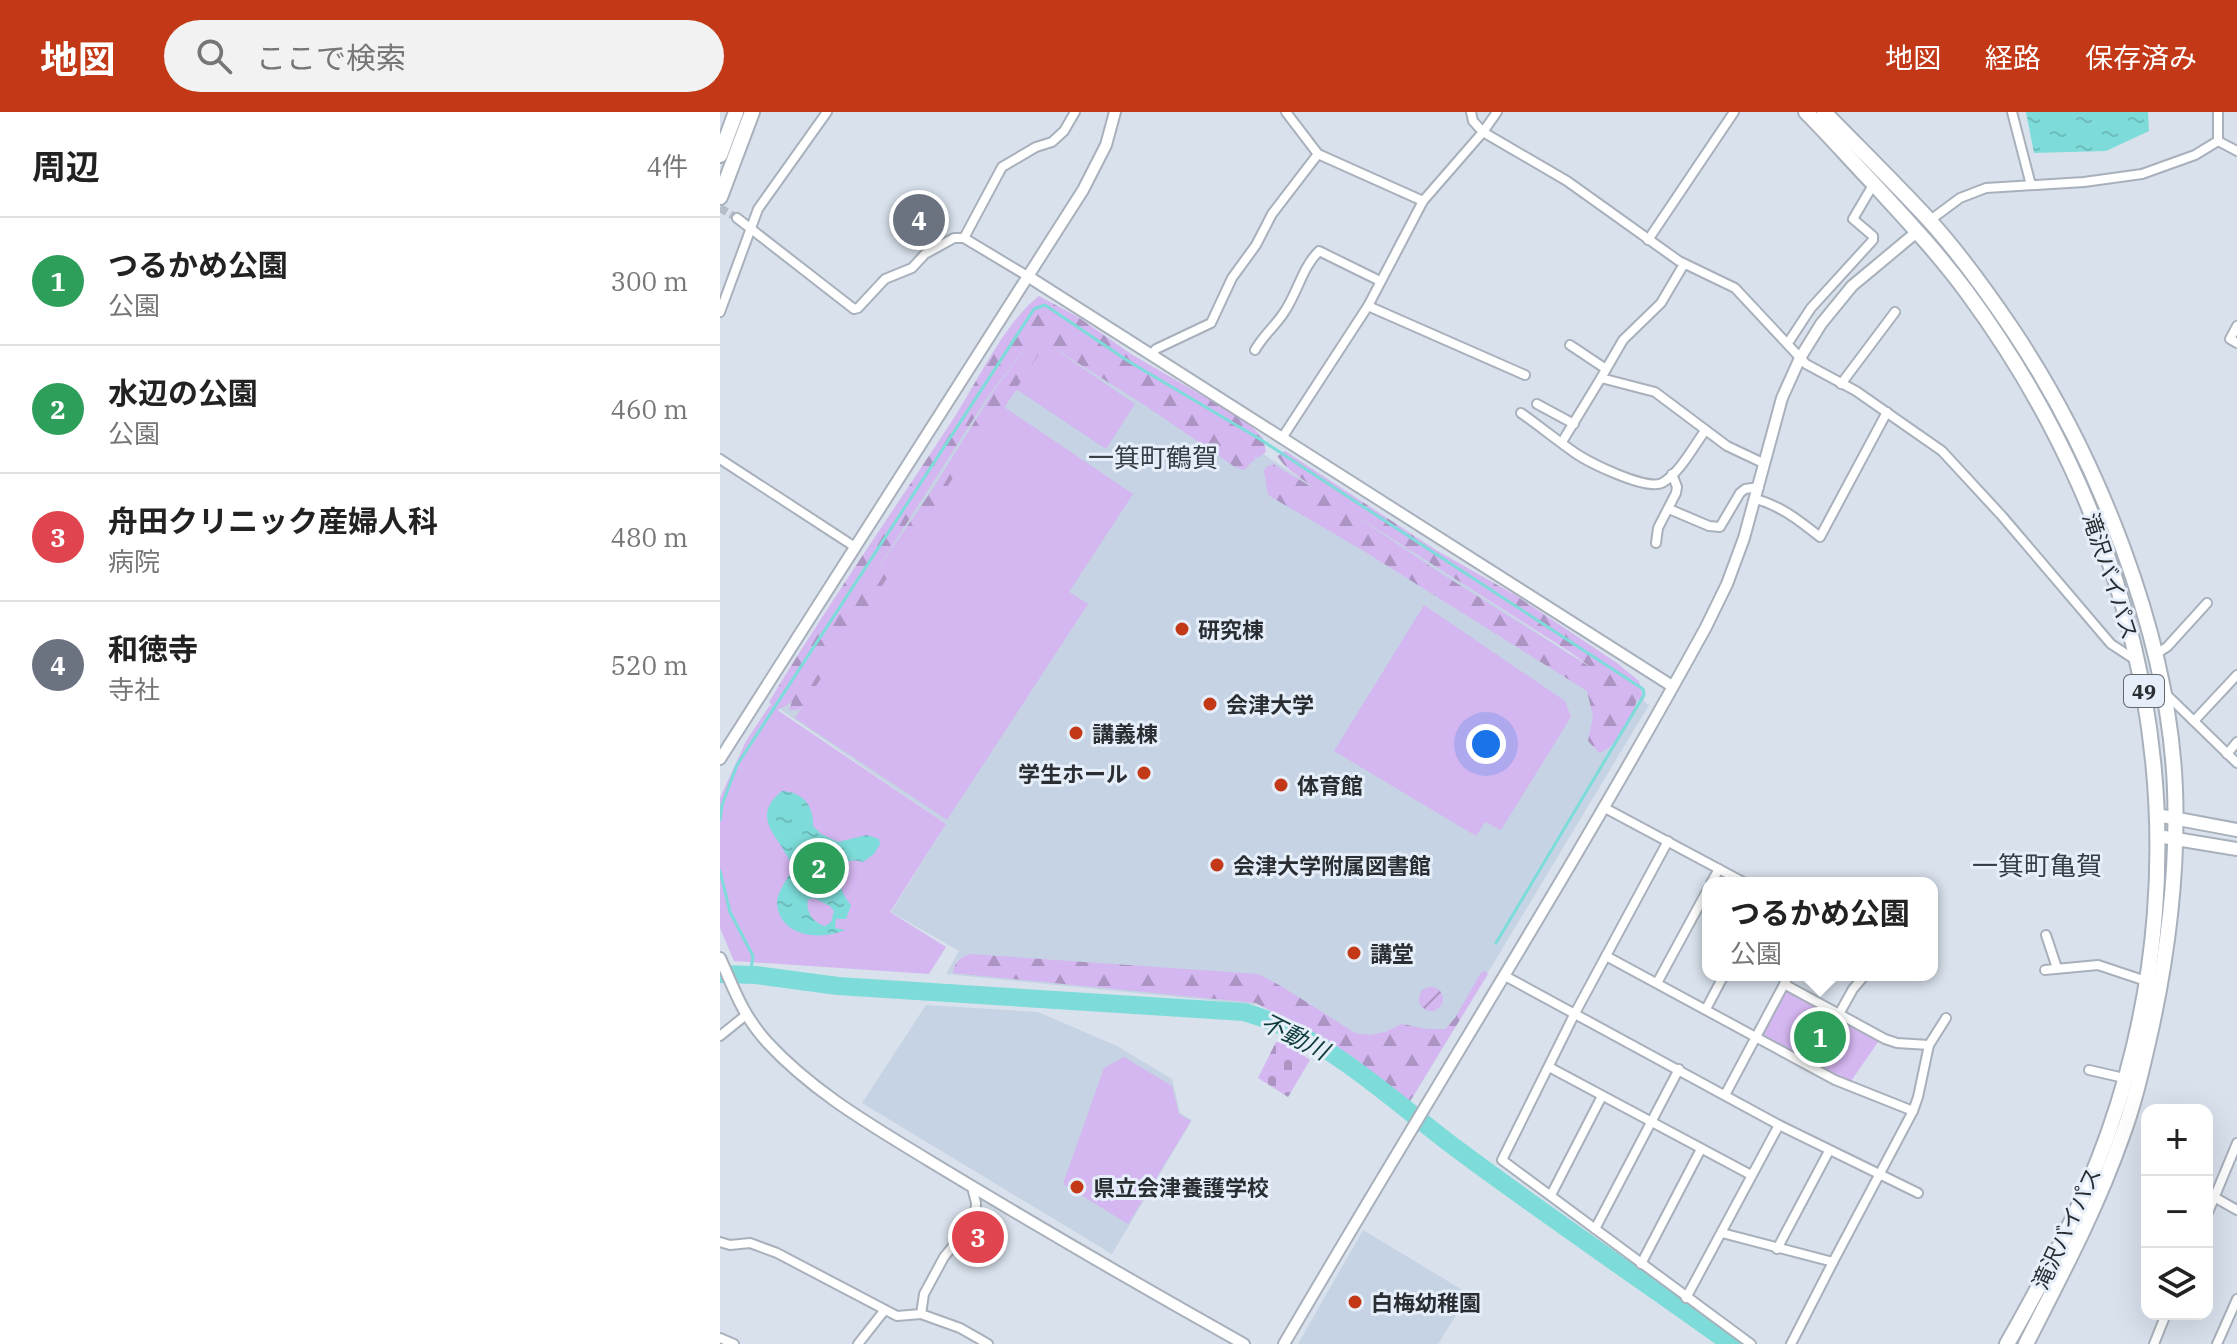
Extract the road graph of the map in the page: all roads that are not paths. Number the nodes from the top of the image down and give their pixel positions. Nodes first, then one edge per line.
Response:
1 (736, 112) edge
2 (752, 112) edge
3 (827, 112) edge
4 (1075, 112) edge
5 (1115, 112) edge
6 (1286, 112) edge
7 (1471, 112) edge
8 (1497, 112) edge
9 (1734, 112) edge
10 (1806, 112) edge
11 (1824, 112) edge
12 (2012, 112) edge
13 (2218, 112) edge
14 (1483, 132) junction
15 (2218, 141) junction
16 (2237, 151) edge
17 (1318, 154) junction
18 (720, 155) edge
19 (1873, 185) junction
20 (2031, 185) junction
21 (720, 197) edge
22 (1423, 201) junction
23 (737, 218) tunnel mouth
24 (1924, 226) junction
25 (750, 227) junction
26 (964, 238) junction
27 (1648, 240) junction
28 (1684, 264) junction
29 (1029, 277) junction
30 (1380, 281) junction
31 (1368, 306) junction
32 (720, 312) edge
33 (1895, 312) dead end
34 (2237, 326) edge
35 (1788, 343) junction
36 (2237, 343) edge
37 (1570, 345) dead end
38 (1255, 350) dead end
39 (1151, 355) junction
40 (1800, 358) junction
41 (1606, 369) junction
42 (1525, 375) dead end
43 (1601, 378) junction
44 (1841, 384) junction
45 (1537, 404) dead end
46 (1887, 412) junction
47 (1521, 413) dead end
48 (1574, 424) junction
49 (1705, 431) junction
50 (1282, 438) junction
51 (1562, 442) junction
52 (720, 459) edge
53 (1763, 463) junction
54 (1672, 474) junction
55 (1759, 487) junction
56 (1756, 499) junction
57 (1669, 509) junction
58 (1656, 543) dead end
59 (855, 547) junction
60 (2207, 603) dead end
61 (2156, 654) junction
62 (2138, 662) junction
63 (2237, 675) edge
64 (1672, 686) junction
65 (2162, 691) junction
66 (2194, 721) junction
67 (2237, 742) edge
68 (2227, 754) junction
69 (720, 759) edge
70 (2237, 763) edge
71 (1603, 807) junction
72 (2157, 815) junction
73 (2176, 819) junction
74 (2237, 830) edge
75 (2158, 836) junction
76 (2175, 839) junction
77 (1668, 841) junction
78 (2237, 849) edge
79 (1719, 869) junction
80 (1714, 877) edge
81 (1734, 877) edge
82 (1702, 900) edge
83 (2046, 935) dead end
84 (1606, 956) junction
85 (721, 960) edge
86 (2057, 968) junction
87 (2045, 970) dead end
88 (1505, 976) junction
89 (1721, 981) edge
90 (1786, 981) edge
91 (1861, 981) edge
92 (2147, 981) junction
93 (1657, 983) junction
94 (1784, 984) junction
95 (1706, 1009) junction
96 (1839, 1014) junction
97 (746, 1015) junction
98 (1574, 1015) junction
99 (1946, 1018) dead end
100 (720, 1036) edge
101 (1757, 1036) junction
102 (1929, 1045) junction
103 (1549, 1067) junction
104 (1679, 1069) junction
105 (2089, 1070) dead end
106 (2125, 1078) junction
107 (1725, 1095) junction
108 (1602, 1096) junction
109 (1913, 1111) junction
110 (1651, 1122) junction
111 (1779, 1125) junction
112 (2237, 1143) edge
113 (1701, 1149) junction
114 (1829, 1151) junction
115 (1878, 1174) junction
116 (1751, 1175) junction
117 (972, 1187) junction
118 (1918, 1193) dead end
119 (1551, 1195) junction
120 (2214, 1197) joint
121 (2237, 1210) edge
122 (1595, 1229) junction
123 (1722, 1233) junction
124 (720, 1242) edge
125 (1777, 1249) junction
126 (1833, 1262) junction
127 (1641, 1264) junction
128 (1686, 1298) junction
129 (2237, 1299) edge
130 (884, 1311) junction
131 (921, 1314) junction
132 (2164, 1320) edge
133 (720, 1338) edge
134 (734, 1344) edge
135 (858, 1344) edge
136 (988, 1344) edge
137 (1244, 1344) edge
138 (1284, 1344) edge
139 (1751, 1344) edge
140 (1791, 1344) edge
141 (2009, 1344) edge
142 (2026, 1344) edge
143 (2154, 1344) edge
144 (2217, 1344) edge

1 - 18 highway
2 - 21 highway
3 - 25 street
4 - 26 street
5 - 29 street
6 - 17 street
7 - 14 street
8 - 14 street
9 - 27 street
10 - 19 highway, 滝沢バイパス / 49
11 - 24 highway, 滝沢バイパス / 49
12 - 20 street
13 - 15 street
14 - 22 street
14 - 27 street
15 - 16 street
15 - 20 street
17 - 22 street
17 - 39 street
19 - 24 highway, 滝沢バイパス / 49
19 - 35 street
20 - 24 street
22 - 30 street
23 - 25 street
24 - 40 street
24 - 61 highway, 滝沢バイパス / 49
24 - 62 highway, 滝沢バイパス / 49
25 - 26 street
25 - 32 street
26 - 29 street
27 - 28 street
28 - 35 street
28 - 41 street
29 - 39 street
29 - 59 street
30 - 31 street
30 - 38 street
31 - 42 street
31 - 50 street
33 - 44 street
34 - 36 street
35 - 40 street
37 - 41 street
39 - 50 street
40 - 44 street
40 - 53 street
41 - 43 street
43 - 48 street
43 - 49 street
44 - 46 street
45 - 48 street
46 - 56 street
46 - 62 street
47 - 51 street
48 - 51 street
49 - 53 street
49 - 54 street
50 - 64 street
51 - 54 street
52 - 59 street
53 - 55 street
54 - 57 street
55 - 56 street
55 - 57 street
56 - 64 street
57 - 58 street
59 - 69 street
60 - 61 street
61 - 65 highway, 滝沢バイパス / 49
62 - 72 highway, 滝沢バイパス / 49
63 - 66 street
64 - 71 street
65 - 66 street
65 - 73 highway, 滝沢バイパス / 49
66 - 68 street
67 - 68 street
68 - 70 street
71 - 77 street
71 - 88 street
72 - 73 main road
72 - 75 highway, 滝沢バイパス / 49
73 - 74 main road
73 - 76 highway, 滝沢バイパス / 49
75 - 76 main road
75 - 92 highway, 滝沢バイパス / 49
76 - 78 main road
76 - 142 highway, 滝沢バイパス / 49
77 - 79 street
77 - 84 street
79 - 80 street
79 - 81 street
82 - 93 street
83 - 86 street
84 - 93 street
84 - 98 street
85 - 97 street
86 - 87 street
86 - 92 street
88 - 98 street
88 - 138 street
89 - 95 street
90 - 94 street
91 - 96 street
92 - 106 highway, 滝沢バイパス / 49
93 - 95 street
94 - 96 street
94 - 101 street
95 - 101 street
96 - 102 street
97 - 100 street
97 - 117 street
98 - 103 street
98 - 104 street
99 - 102 street
101 - 107 street
101 - 109 street
102 - 109 street
103 - 108 street
103 - 119 street
104 - 107 street
104 - 110 street
105 - 106 street
106 - 141 highway, 滝沢バイパス / 49
107 - 111 street
108 - 110 street
108 - 119 street
109 - 115 street
110 - 113 street
110 - 122 street
111 - 114 street
111 - 116 street
112 - 120 street
113 - 116 street
113 - 127 street
114 - 115 street
114 - 125 street
115 - 118 street
115 - 126 street
116 - 123 street
117 - 131 street
117 - 137 street
119 - 122 street
120 - 121 street
122 - 127 street
123 - 125 street
123 - 128 street
124 - 130 street
125 - 126 street
126 - 140 street
127 - 128 street
128 - 139 street
129 - 144 street
130 - 131 street
130 - 135 street
131 - 136 street
132 - 143 street
133 - 134 street

